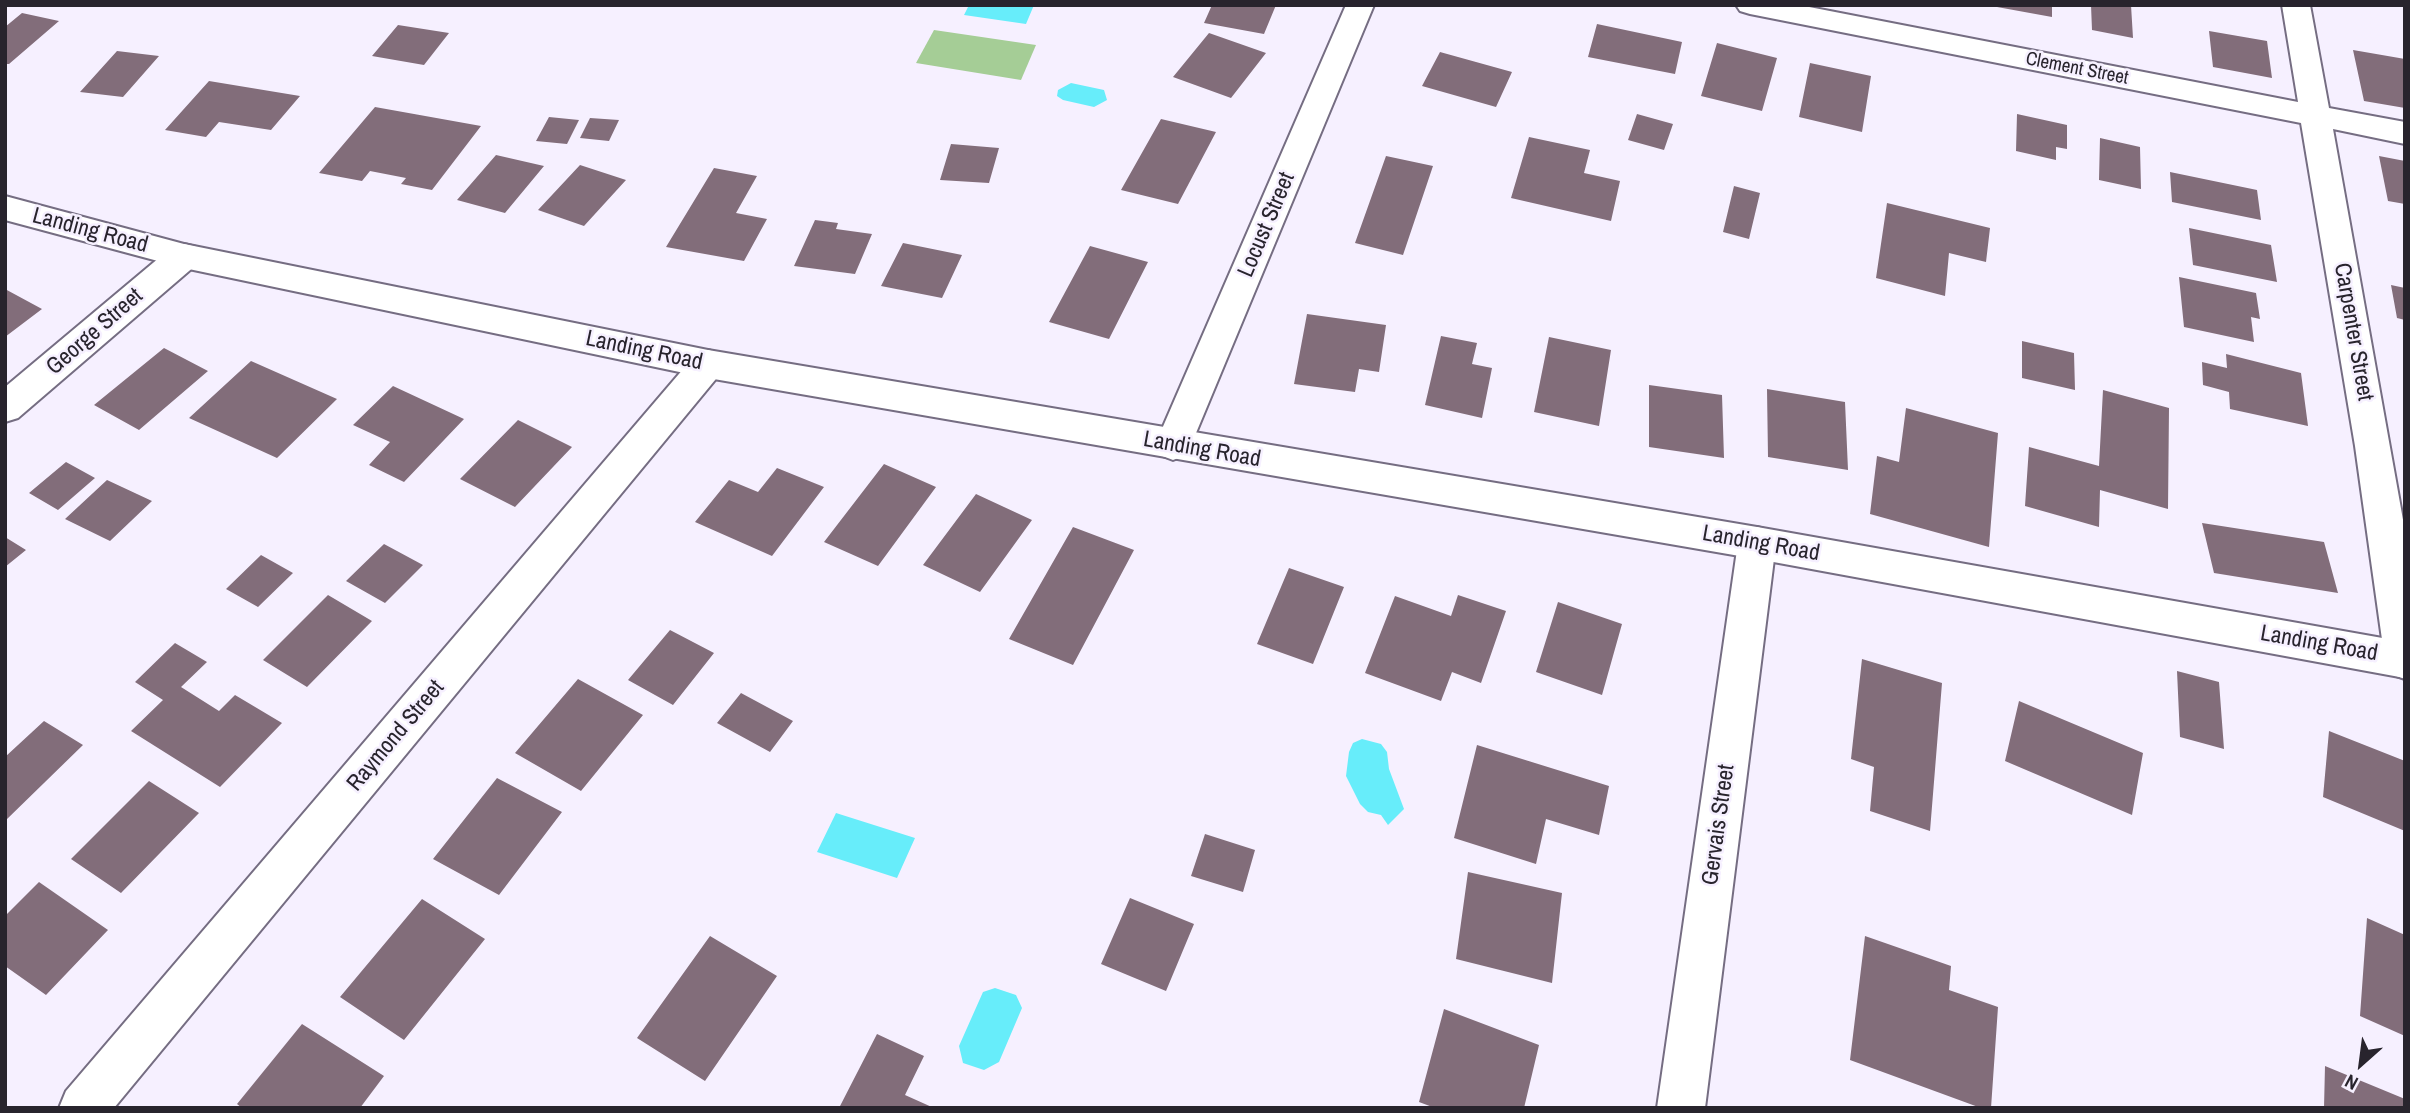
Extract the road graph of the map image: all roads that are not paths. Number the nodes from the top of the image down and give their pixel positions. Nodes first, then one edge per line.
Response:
1 (1360, 5) edge
2 (1750, 5) edge
3 (2296, 5) edge
4 (2314, 115) junction
5 (2405, 133) edge
6 (5, 208) edge
7 (184, 256) junction
8 (709, 364) junction
9 (5, 408) edge
10 (1173, 445) junction
11 (2389, 449) edge
12 (1757, 543) junction
13 (2404, 660) edge
14 (83, 1108) edge
15 (1681, 1108) edge

1 - 10 street, Locust Street
2 - 4 street, Clement Street
3 - 4 street, Carpenter Street
4 - 5 street, Clement Street
4 - 11 street, Carpenter Street
6 - 7 street, Landing Road
7 - 8 street, Landing Road
7 - 9 street, George Street
8 - 10 street, Landing Road
8 - 14 street, Raymond Street
10 - 12 street, Landing Road
11 - 13 street, Carpenter Street
12 - 13 street, Landing Road
12 - 15 street, Gervais Street

